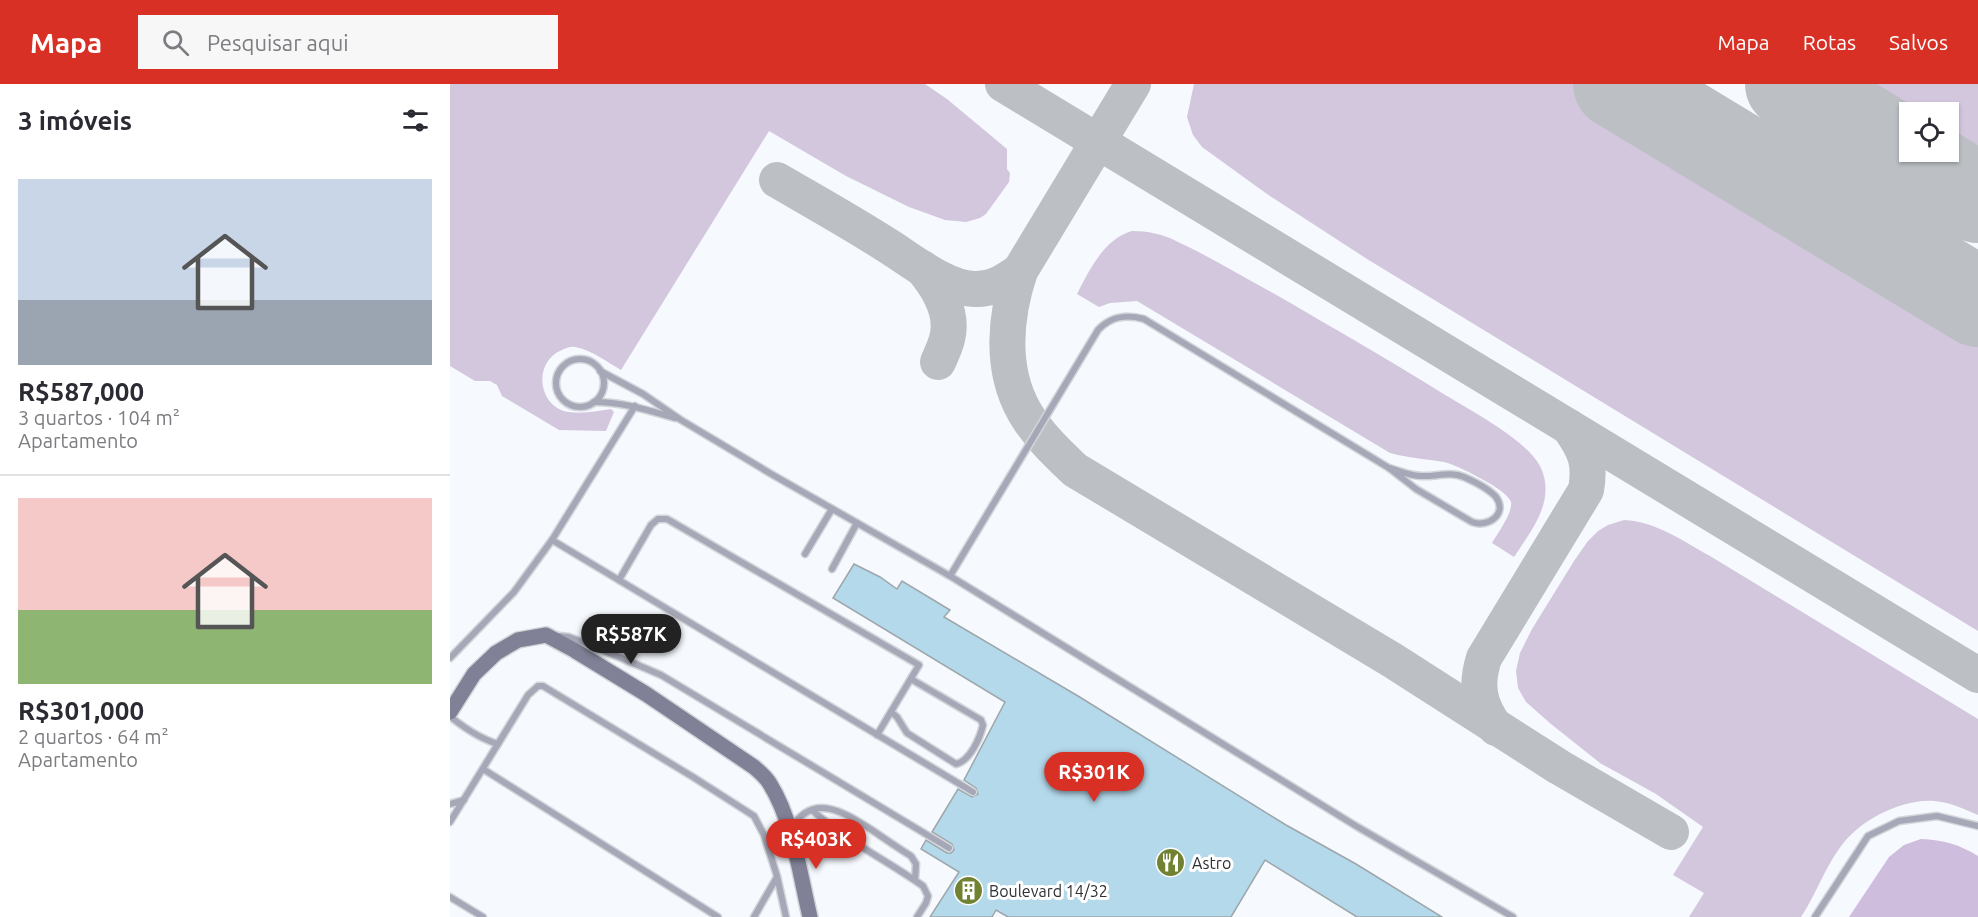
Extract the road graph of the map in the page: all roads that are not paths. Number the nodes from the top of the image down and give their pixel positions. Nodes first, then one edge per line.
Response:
1 (600, 371) junction
2 (594, 402) junction
3 (636, 406) junction
4 (681, 420) junction
5 (1389, 468) junction
6 (832, 509) junction
7 (857, 523) junction
8 (552, 540) junction
9 (805, 554) dead end
10 (832, 569) dead end
11 (950, 576) junction
12 (620, 580) junction
13 (546, 635) junction
14 (450, 658) edge
15 (911, 679) junction
16 (451, 711) edge
17 (891, 712) junction
18 (877, 735) junction
19 (498, 744) junction
20 (483, 769) junction
21 (973, 792) dead end
22 (464, 800) junction
23 (450, 804) edge
24 (812, 810) junction
25 (450, 822) edge
26 (1978, 826) edge
27 (790, 831) junction
28 (949, 848) dead end
29 (777, 876) junction
30 (915, 880) junction
31 (450, 897) edge
32 (483, 917) edge
33 (718, 917) edge
34 (754, 917) edge
35 (786, 917) edge
36 (810, 917) edge
37 (917, 917) edge
38 (1513, 917) edge
39 (1815, 917) edge

1 - 2 lane
1 - 2 lane
1 - 4 lane
2 - 3 lane
3 - 4 lane
3 - 8 lane
4 - 6 lane
5 - 5 lane
5 - 11 lane
6 - 7 lane
6 - 9 lane
7 - 10 lane
7 - 11 lane
8 - 12 lane
8 - 14 lane
11 - 38 lane
12 - 15 lane
12 - 18 lane
13 - 16 main road
13 - 27 main road
13 - 28 lane
15 - 17 lane
15 - 17 lane
16 - 19 lane
17 - 18 lane
18 - 21 lane
19 - 20 lane
19 - 29 lane
20 - 22 lane
20 - 33 lane
22 - 23 lane
22 - 25 lane
24 - 27 lane
24 - 30 lane
24 - 30 lane
26 - 39 lane
27 - 36 main road
29 - 34 lane
29 - 35 lane
30 - 37 lane
31 - 32 lane

